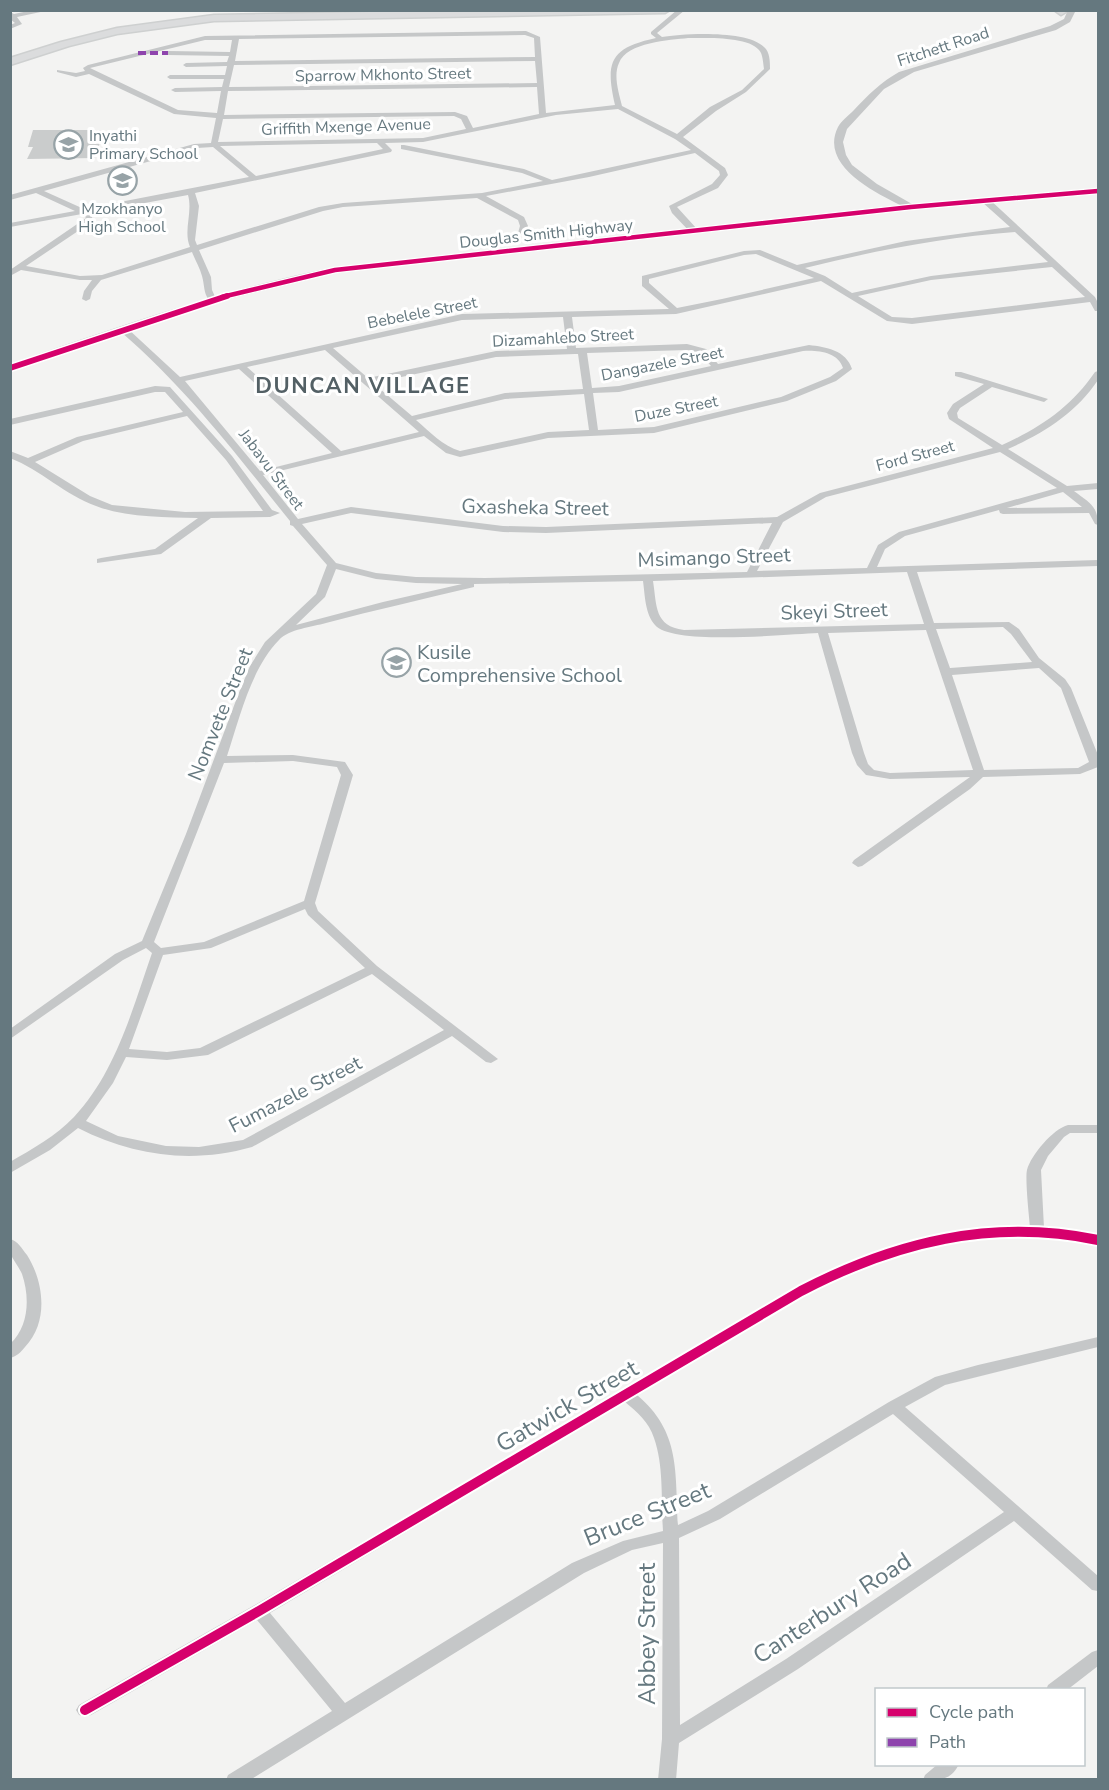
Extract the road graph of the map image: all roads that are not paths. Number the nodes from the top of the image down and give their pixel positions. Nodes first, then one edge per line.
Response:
1 (47, 10) edge
2 (439, 10) edge
3 (665, 10) edge
4 (682, 10) edge
5 (1072, 10) edge
6 (1060, 11) edge
7 (12, 15) edge
8 (10, 27) edge
9 (1044, 30) junction
10 (236, 37) junction
11 (661, 39) junction
12 (168, 53) dead end
13 (232, 54) junction
14 (539, 59) junction
15 (10, 60) edge
16 (231, 63) junction
17 (186, 65) dead end
18 (59, 71) dead end
19 (90, 72) junction
20 (170, 77) dead end
21 (228, 77) junction
22 (541, 86) junction
23 (226, 89) junction
24 (175, 90) dead end
25 (619, 107) junction
26 (222, 116) junction
27 (543, 117) junction
28 (471, 131) junction
29 (678, 137) junction
30 (378, 140) junction
31 (214, 144) junction
32 (388, 150) junction
33 (696, 151) junction
34 (254, 178) junction
35 (551, 182) junction
36 (36, 190) junction
37 (1098, 191) edge
38 (191, 192) junction
39 (478, 195) junction
40 (10, 198) edge
41 (986, 200) junction
42 (911, 207) junction
43 (79, 210) junction
44 (10, 225) edge
45 (1017, 229) junction
46 (694, 231) junction
47 (522, 233) dead end
48 (193, 249) junction
49 (1055, 264) junction
50 (21, 268) junction
51 (796, 268) junction
52 (10, 274) edge
53 (98, 278) junction
54 (822, 278) junction
55 (852, 295) junction
56 (86, 298) dead end
57 (1092, 298) junction
58 (213, 301) junction
59 (1098, 309) edge
60 (676, 311) junction
61 (567, 314) junction
62 (124, 330) junction
63 (327, 346) junction
64 (572, 352) junction
65 (582, 352) junction
66 (846, 361) joint
67 (241, 366) junction
68 (10, 368) edge
69 (717, 368) junction
70 (958, 374) dead end
71 (1098, 374) edge
72 (178, 380) junction
73 (368, 381) junction
74 (990, 384) junction
75 (589, 392) junction
76 (1044, 399) dead end
77 (189, 413) junction
78 (411, 419) junction
79 (10, 423) edge
80 (426, 433) junction
81 (594, 433) junction
82 (1003, 448) junction
83 (10, 454) edge
84 (339, 454) junction
85 (30, 461) junction
86 (258, 474) junction
87 (1098, 486) edge
88 (1065, 489) junction
89 (1092, 510) junction
90 (285, 511) junction
91 (985, 511) junction
92 (270, 514) junction
93 (209, 515) junction
94 (779, 520) junction
95 (1098, 522) edge
96 (294, 523) junction
97 (101, 561) dead end
98 (1098, 563) edge
99 (332, 565) junction
100 (871, 570) junction
101 (911, 570) junction
102 (750, 574) junction
103 (648, 578) junction
104 (485, 581) junction
105 (928, 626) junction
106 (822, 629) junction
107 (279, 633) junction
108 (1041, 665) junction
109 (945, 672) junction
110 (220, 759) junction
111 (980, 774) junction
112 (858, 863) dead end
113 (309, 903) junction
114 (152, 947) junction
115 (373, 969) junction
116 (453, 1030) junction
117 (10, 1035) edge
118 (122, 1053) junction
119 (491, 1059) dead end
120 (77, 1122) junction
121 (1098, 1129) edge
122 (10, 1169) edge
123 (1037, 1231) junction
124 (1098, 1240) edge
125 (10, 1244) edge
126 (1098, 1342) edge
127 (10, 1353) edge
128 (626, 1394) junction
129 (894, 1406) junction
130 (1016, 1512) junction
131 (671, 1535) junction
132 (1098, 1585) edge
133 (259, 1611) junction
134 (1098, 1657) edge
135 (1055, 1688) edge
136 (85, 1710) dead end
137 (343, 1712) junction
138 (671, 1739) junction
139 (948, 1766) edge
140 (234, 1779) edge
141 (667, 1779) edge
142 (931, 1779) edge

1 - 7 street
2 - 15 main road
3 - 15 main road
4 - 11 street
5 - 9 street, Fitchett Road
6 - 9 street
7 - 8 street
9 - 42 street, Fitchett Road
10 - 13 street
10 - 14 street
10 - 19 street
11 - 25 street
11 - 29 street
12 - 13 street
13 - 16 street
14 - 16 street
14 - 22 street
16 - 17 street
16 - 21 street
18 - 19 street
19 - 26 street
20 - 21 street
21 - 23 street
22 - 23 street, Sparrow Mkhonto Street
22 - 27 street
23 - 24 street, Sparrow Mkhonto Street
23 - 26 street
25 - 27 street, Griffith Mxenge Avenue
25 - 29 street
26 - 28 street
26 - 31 street
27 - 28 street, Griffith Mxenge Avenue
28 - 30 street, Griffith Mxenge Avenue
29 - 33 street
30 - 31 street, Griffith Mxenge Avenue
30 - 32 street
31 - 34 street
31 - 36 street, Griffith Mxenge Avenue
32 - 34 street
32 - 35 street
33 - 35 street
33 - 46 street
34 - 38 street
35 - 39 street
36 - 40 street, Griffith Mxenge Avenue
36 - 43 street
37 - 41 street, Douglas Smith Highway
38 - 43 street
38 - 48 street
39 - 47 street
39 - 48 street
41 - 42 street, Douglas Smith Highway
41 - 45 street
42 - 46 street, Douglas Smith Highway
43 - 44 street
43 - 50 street
45 - 49 street
45 - 51 street
46 - 58 street, Douglas Smith Highway
48 - 53 street
48 - 58 street
49 - 55 street
49 - 57 street
50 - 52 street
50 - 53 street
51 - 54 street
51 - 60 street
53 - 56 street
54 - 55 street
54 - 60 street, Bebelele Street
55 - 57 street
57 - 59 street
58 - 62 street, Douglas Smith Highway
60 - 61 street, Bebelele Street
61 - 63 street, Bebelele Street
61 - 64 street
62 - 68 street, Douglas Smith Highway
62 - 72 street, Jabavu Street
63 - 67 street, Bebelele Street
63 - 73 street
64 - 65 street, Dizamahlebo Street
64 - 73 street, Dizamahlebo Street
65 - 69 street, Dizamahlebo Street
65 - 75 street
66 - 69 street, Dangazele Street
66 - 81 street, Duze Street
67 - 72 street, Bebelele Street
67 - 84 street
69 - 75 street, Dangazele Street
70 - 74 street
71 - 82 street, Ford Street
72 - 86 street, Jabavu Street
73 - 78 street
74 - 76 street
74 - 82 street
75 - 78 street, Dangazele Street
75 - 81 street
77 - 79 street
77 - 85 street
77 - 92 street
78 - 80 street
80 - 81 street, Duze Street
80 - 84 street
82 - 88 street
82 - 94 street, Ford Street
83 - 85 street
84 - 86 street
85 - 93 street
86 - 90 street, Jabavu Street
87 - 88 street
88 - 89 street
88 - 91 street
89 - 91 street
89 - 95 street
90 - 92 street
90 - 96 street, Jabavu Street
91 - 100 street
92 - 93 street
93 - 97 street
94 - 96 street, Gxasheka Street
94 - 102 street
96 - 99 street, Jabavu Street
98 - 101 street, Msimango Street
99 - 104 street, Msimango Street
99 - 107 street
100 - 101 street, Msimango Street
100 - 102 street, Msimango Street
101 - 105 street
102 - 103 street, Msimango Street
103 - 104 street, Msimango Street
103 - 106 street, Skeyi Street
104 - 107 street
105 - 106 street, Skeyi Street
105 - 108 street, Skeyi Street
105 - 109 street
106 - 111 street
107 - 110 street, Nomvete Street
108 - 109 street
108 - 111 street
109 - 111 street
110 - 113 street
110 - 114 street, Nomvete Street
111 - 112 street
113 - 114 street
113 - 115 street
114 - 117 street
114 - 118 street, Nomvete Street
115 - 116 street
115 - 118 street
116 - 119 street
116 - 120 street, Fumazele Street
118 - 120 street, Nomvete Street
120 - 122 street, Nomvete Street
121 - 123 street
123 - 124 street, Gatwick Street
123 - 128 street, Gatwick Street
125 - 127 street
126 - 129 street, Bruce Street
128 - 131 street, Abbey Street
128 - 133 street, Gatwick Street
129 - 130 street
129 - 131 street, Bruce Street
130 - 132 street
130 - 138 street, Canterbury Road
131 - 137 street, Bruce Street
131 - 138 street, Abbey Street
133 - 136 street, Gatwick Street
133 - 137 street
134 - 135 street
137 - 140 street, Bruce Street
138 - 141 street, Abbey Street
139 - 142 street

